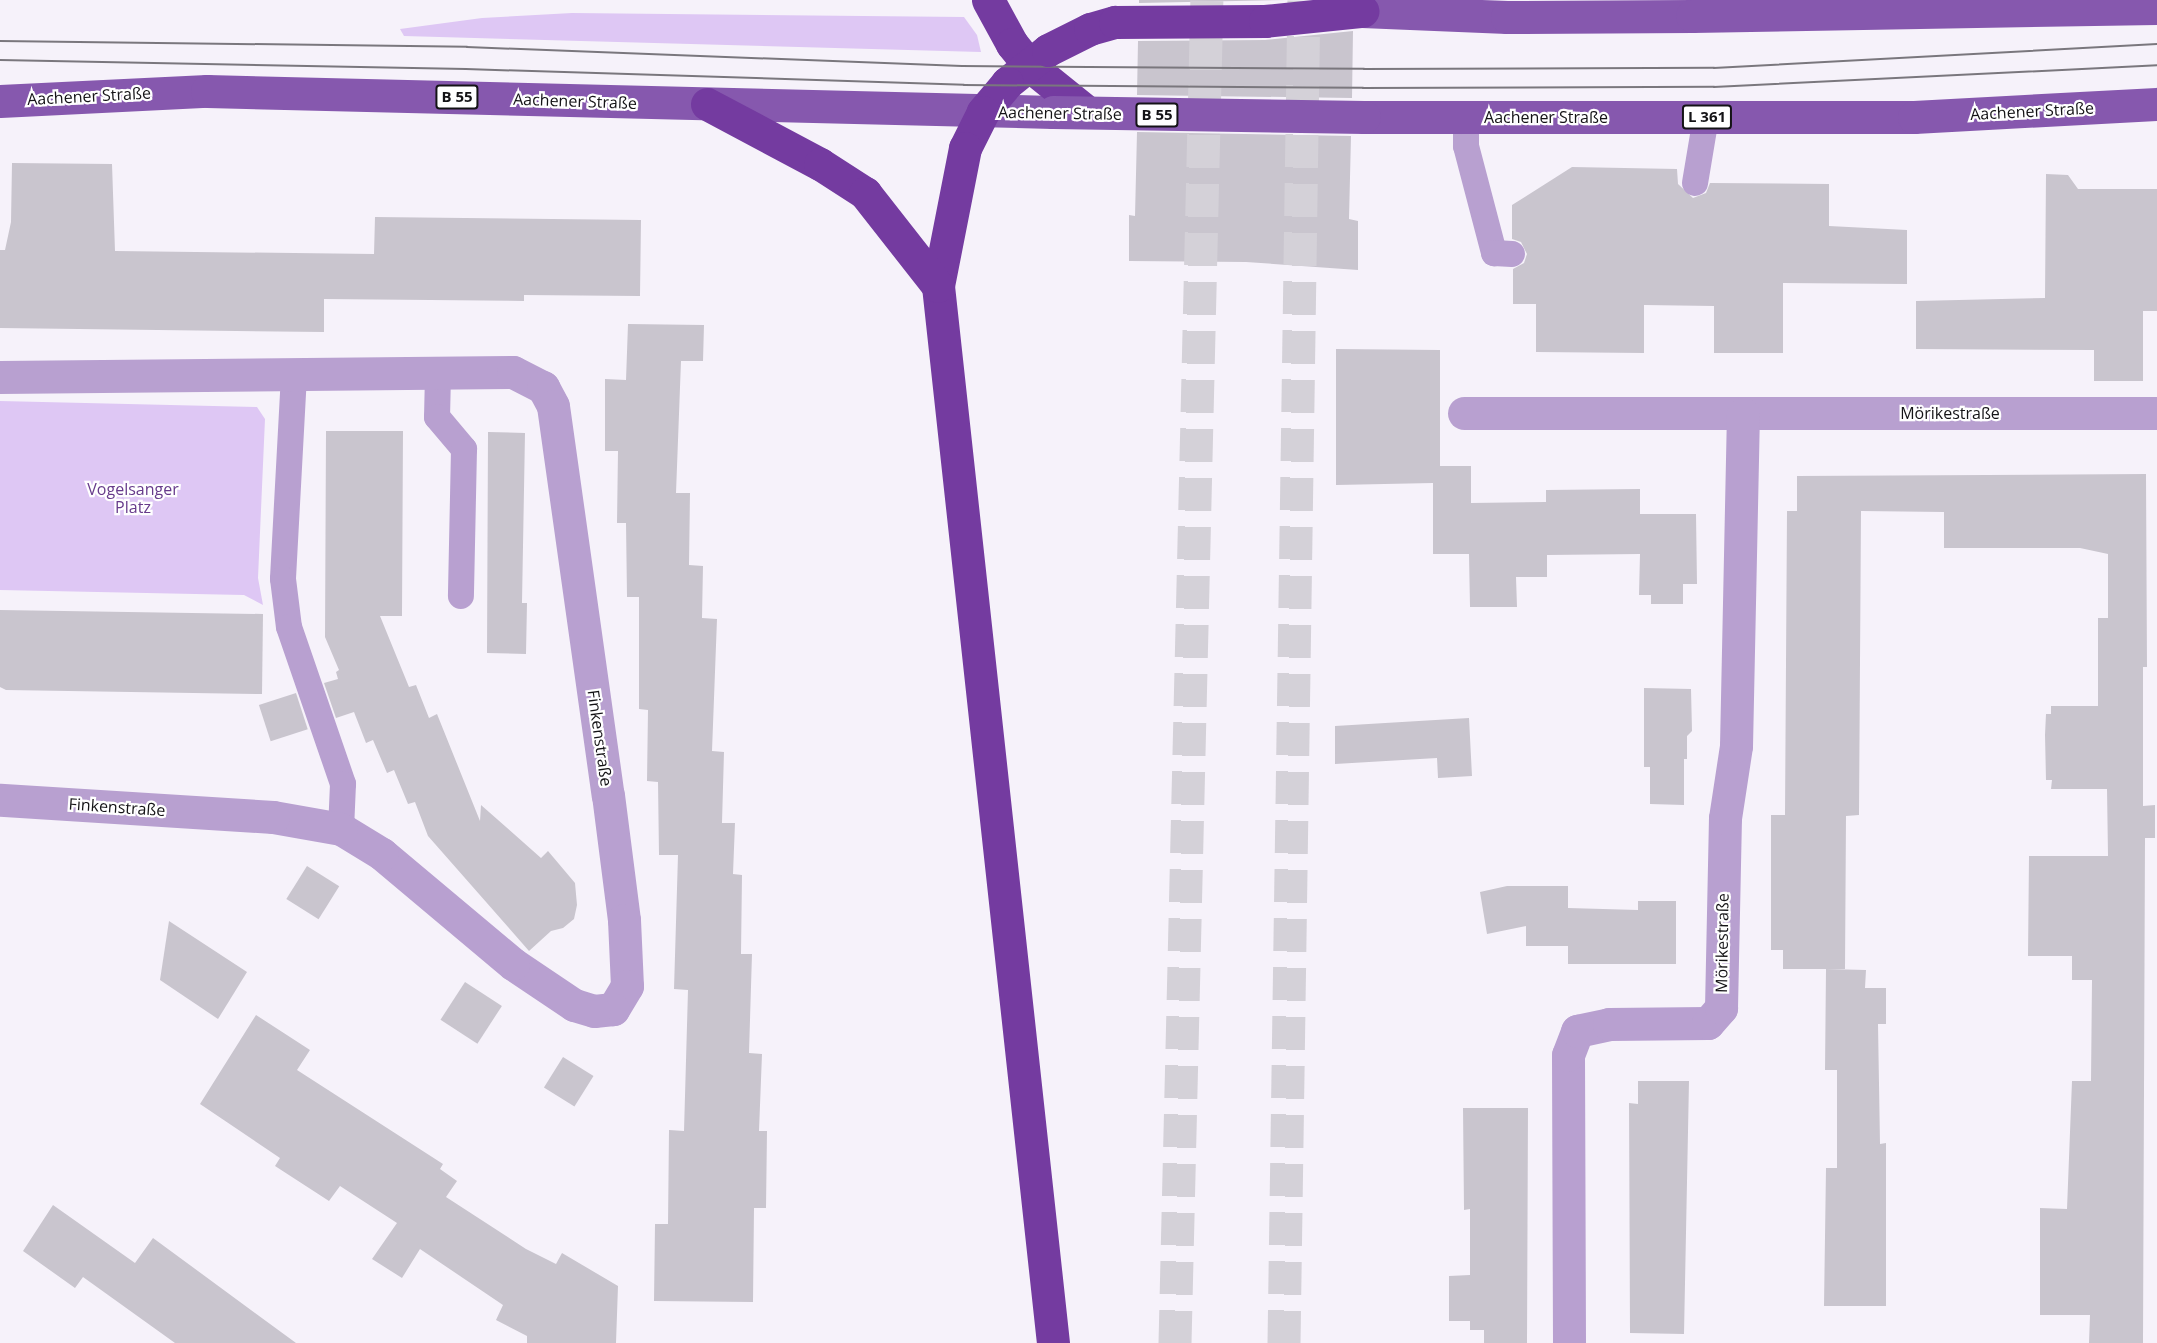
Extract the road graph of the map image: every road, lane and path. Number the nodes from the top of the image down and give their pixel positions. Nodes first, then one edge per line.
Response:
1 (988, 0) edge
2 (1304, 0) edge
3 (1859, 6) edge
4 (1988, 6) edge
5 (2157, 8) edge
6 (1362, 11) junction
7 (1046, 78) junction
8 (0, 100) edge
9 (707, 104) junction
10 (2157, 104) edge
11 (983, 112) junction
12 (1262, 116) joint
13 (1466, 117) junction
14 (1706, 117) junction
15 (1695, 183) dead end
16 (1512, 254) dead end
17 (938, 286) junction
18 (438, 374) junction
19 (294, 375) junction
20 (0, 377) edge
21 (1464, 413) dead end
22 (2157, 413) edge
23 (1743, 414) junction
24 (461, 596) dead end
25 (0, 800) edge
26 (341, 829) junction
27 (1053, 1343) edge
28 (1569, 1343) edge

1 - 7 highway
2 - 6 main road, bridge
3 - 4 main road
3 - 6 main road
4 - 5 main road
6 - 7 highway, bridge
7 - 11 main road, Aachener Straße / B 55
7 - 11 highway
7 - 12 main road, Aachener Straße / B 55, bridge
8 - 9 main road, Aachener Straße / B 55
9 - 11 main road, Aachener Straße / B 55
9 - 17 highway
10 - 14 main road, Aachener Straße / L 361
11 - 17 highway
12 - 13 main road, Aachener Straße / L 361, bridge
13 - 14 main road, Aachener Straße / L 361
13 - 16 lane
14 - 15 lane
17 - 27 highway
18 - 19 street, Finkenstraße
18 - 24 lane
18 - 26 street, Finkenstraße
19 - 20 street
19 - 26 lane
21 - 23 street, Mörikestraße
22 - 23 street, Mörikestraße
23 - 28 street, Mörikestraße
25 - 26 street, Finkenstraße

